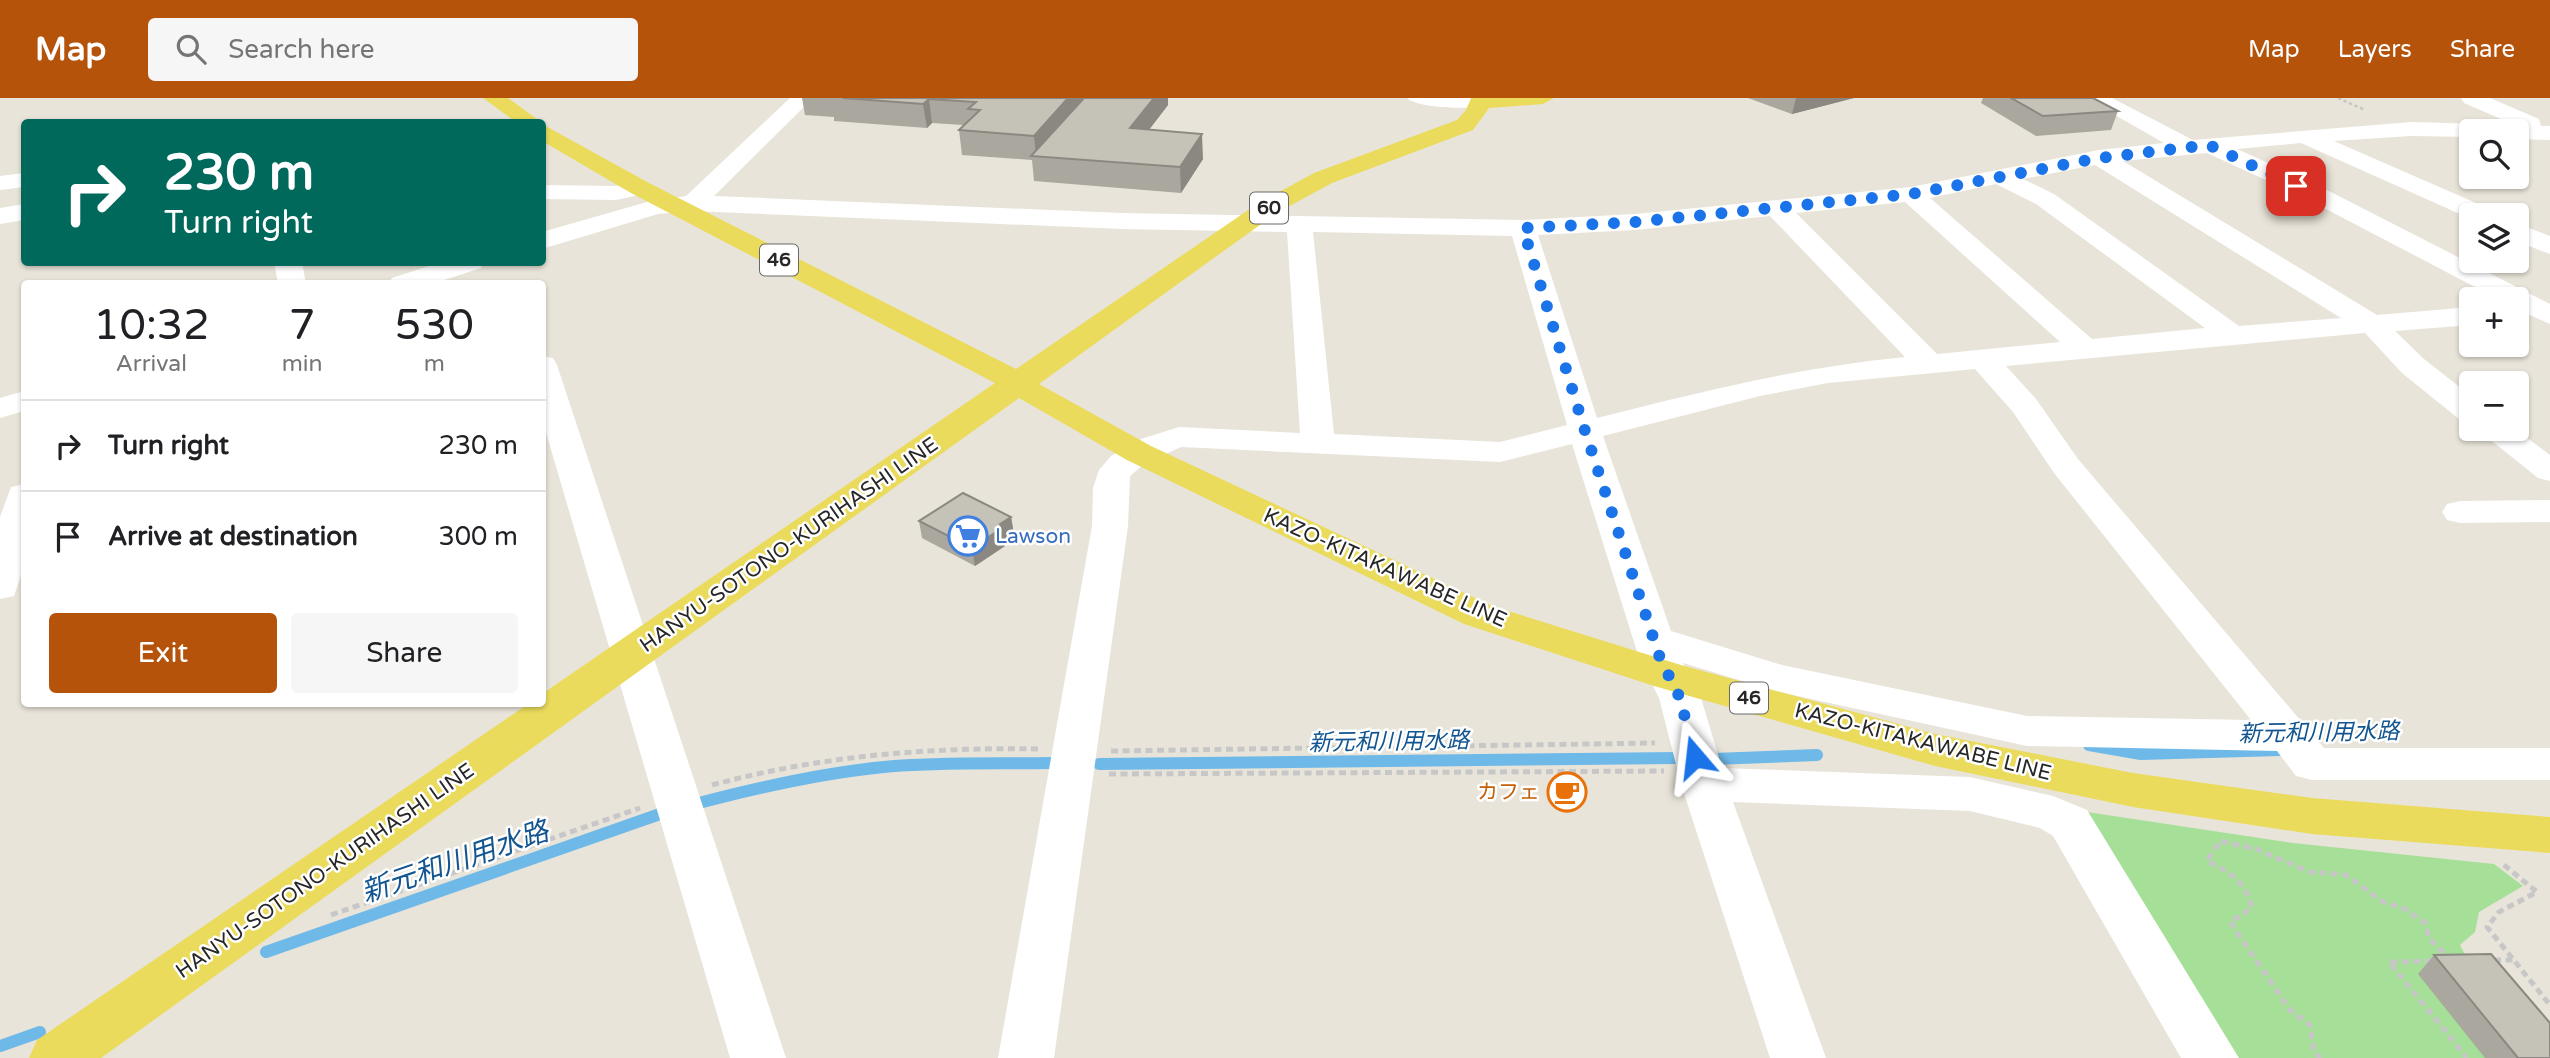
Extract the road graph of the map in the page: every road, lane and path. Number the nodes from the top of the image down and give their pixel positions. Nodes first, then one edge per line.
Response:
1 (495, 98) edge
2 (802, 98) edge
3 (1418, 98) edge
4 (1543, 98) edge
5 (2096, 98) edge
6 (2472, 98) edge
7 (1479, 102) junction
8 (526, 119) edge
9 (2549, 133) edge
10 (2304, 135) junction
11 (547, 137) edge
12 (2199, 146) junction
13 (2099, 158) junction
14 (1998, 176) junction
15 (21, 180) edge
16 (0, 183) edge
17 (640, 188) junction
18 (546, 192) edge
19 (1911, 194) junction
20 (682, 204) junction
21 (2459, 204) edge
22 (752, 207) junction
23 (1777, 209) junction
24 (21, 212) edge
25 (0, 216) edge
26 (2550, 219) edge
27 (2529, 221) edge
28 (1245, 223) junction
29 (1299, 224) junction
30 (712, 225) junction
31 (1523, 228) junction
32 (2529, 237) edge
33 (546, 240) edge
34 (2550, 246) edge
35 (470, 270) edge
36 (421, 280) edge
37 (2536, 311) edge
38 (2459, 317) edge
39 (2373, 325) junction
40 (2233, 335) junction
41 (2085, 349) junction
42 (1983, 359) junction
43 (1930, 364) junction
44 (546, 378) edge
45 (1018, 384) junction
46 (21, 402) edge
47 (2459, 402) edge
48 (0, 408) edge
49 (1585, 431) junction
50 (2510, 441) edge
51 (1318, 445) junction
52 (1139, 453) junction
53 (2550, 471) edge
54 (21, 506) edge
55 (2550, 511) edge
56 (2460, 512) dead end
57 (0, 587) edge
58 (633, 654) junction
59 (1662, 658) junction
60 (2297, 746) junction
61 (1073, 762) junction
62 (2550, 764) edge
63 (1698, 766) junction
64 (2550, 835) edge
65 (2500, 863) dead end
66 (2489, 960) edge
67 (2514, 960) junction
68 (2550, 1004) edge
69 (57, 1058) edge
70 (758, 1058) edge
71 (1026, 1058) edge
72 (1798, 1058) edge
73 (2211, 1058) edge
74 (2320, 1058) edge
75 (2467, 1058) edge

1 - 8 main road
2 - 20 street
3 - 7 street
4 - 7 main road
5 - 12 street
6 - 9 street
7 - 28 main road, HANYU-SOTONO-KURIHASHI LINE / 60
9 - 10 street
10 - 12 street
10 - 21 street
11 - 17 main road, KAZO-KITAKAWABE LINE / 46
12 - 13 street
12 - 37 street
13 - 14 street
13 - 39 street
14 - 19 street
14 - 40 street
15 - 16 street
17 - 18 street
17 - 20 main road, KAZO-KITAKAWABE LINE / 46
19 - 23 street
19 - 41 street
20 - 22 street
20 - 30 main road, KAZO-KITAKAWABE LINE / 46
20 - 33 street
22 - 28 street
22 - 30 street
23 - 31 street
23 - 43 street
24 - 25 street
26 - 27 street
28 - 29 street
28 - 45 main road, HANYU-SOTONO-KURIHASHI LINE / 60
29 - 31 street
29 - 51 street
30 - 45 main road, KAZO-KITAKAWABE LINE / 46
31 - 49 street
32 - 34 street
35 - 36 street
38 - 39 street
39 - 40 street
39 - 47 street
40 - 41 street
41 - 42 street
42 - 43 street
42 - 60 street
43 - 49 street
44 - 58 street
45 - 52 main road, KAZO-KITAKAWABE LINE / 46
45 - 58 main road, HANYU-SOTONO-KURIHASHI LINE / 60
46 - 48 street
49 - 51 street
49 - 59 street
50 - 53 street
51 - 52 street
52 - 59 main road, KAZO-KITAKAWABE LINE / 46
52 - 61 street
54 - 57 street
55 - 56 street
58 - 69 main road, HANYU-SOTONO-KURIHASHI LINE / 60
58 - 70 street
59 - 60 street
59 - 63 street
59 - 64 main road, KAZO-KITAKAWABE LINE / 46
60 - 62 street
61 - 63 path
61 - 63 path
61 - 71 street
63 - 72 street
63 - 73 street
65 - 67 path
66 - 67 path
67 - 68 path
74 - 75 path

